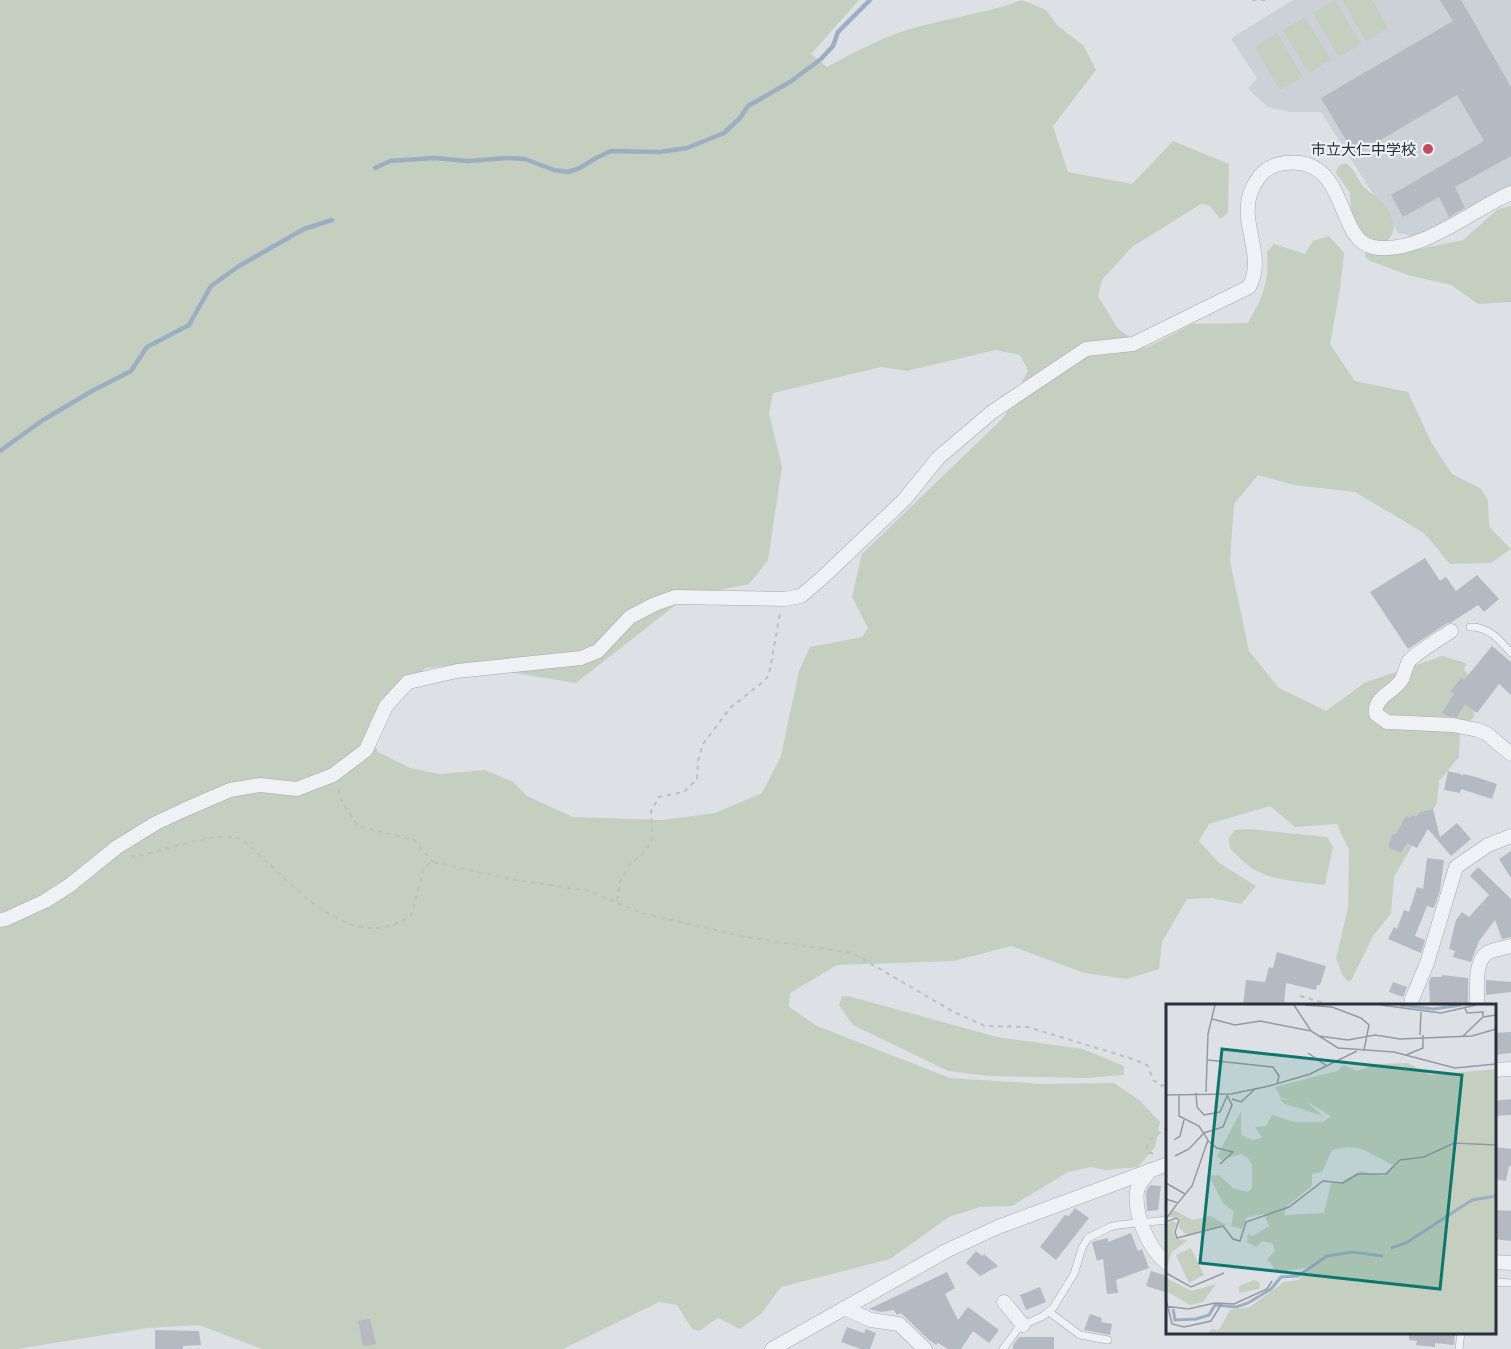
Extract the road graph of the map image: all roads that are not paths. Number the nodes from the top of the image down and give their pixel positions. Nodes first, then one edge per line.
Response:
1 (1511, 193) edge
2 (1470, 627) dead end
3 (1451, 631) dead end
4 (1511, 653) edge
5 (1511, 754) edge
6 (1511, 836) edge
7 (0, 920) edge
8 (1511, 946) edge
9 (1411, 1004) edge
10 (1477, 1004) edge
11 (1165, 1158) edge
12 (1149, 1171) junction
13 (1166, 1220) edge
14 (1141, 1221) junction
15 (1166, 1263) edge
16 (1004, 1302) dead end
17 (844, 1308) junction
18 (1049, 1312) junction
19 (1023, 1325) junction
20 (1461, 1334) edge
21 (1108, 1340) dead end
22 (772, 1349) edge
23 (925, 1349) edge
24 (1003, 1349) edge
25 (1459, 1349) edge

1 - 7 street
2 - 4 lane
3 - 5 street
6 - 9 street
8 - 10 street
11 - 12 street
12 - 14 street
12 - 17 street
13 - 14 lane
14 - 15 street
14 - 18 lane
16 - 19 street
17 - 22 street
17 - 23 street
18 - 19 lane
18 - 21 lane
19 - 24 lane
20 - 25 lane

